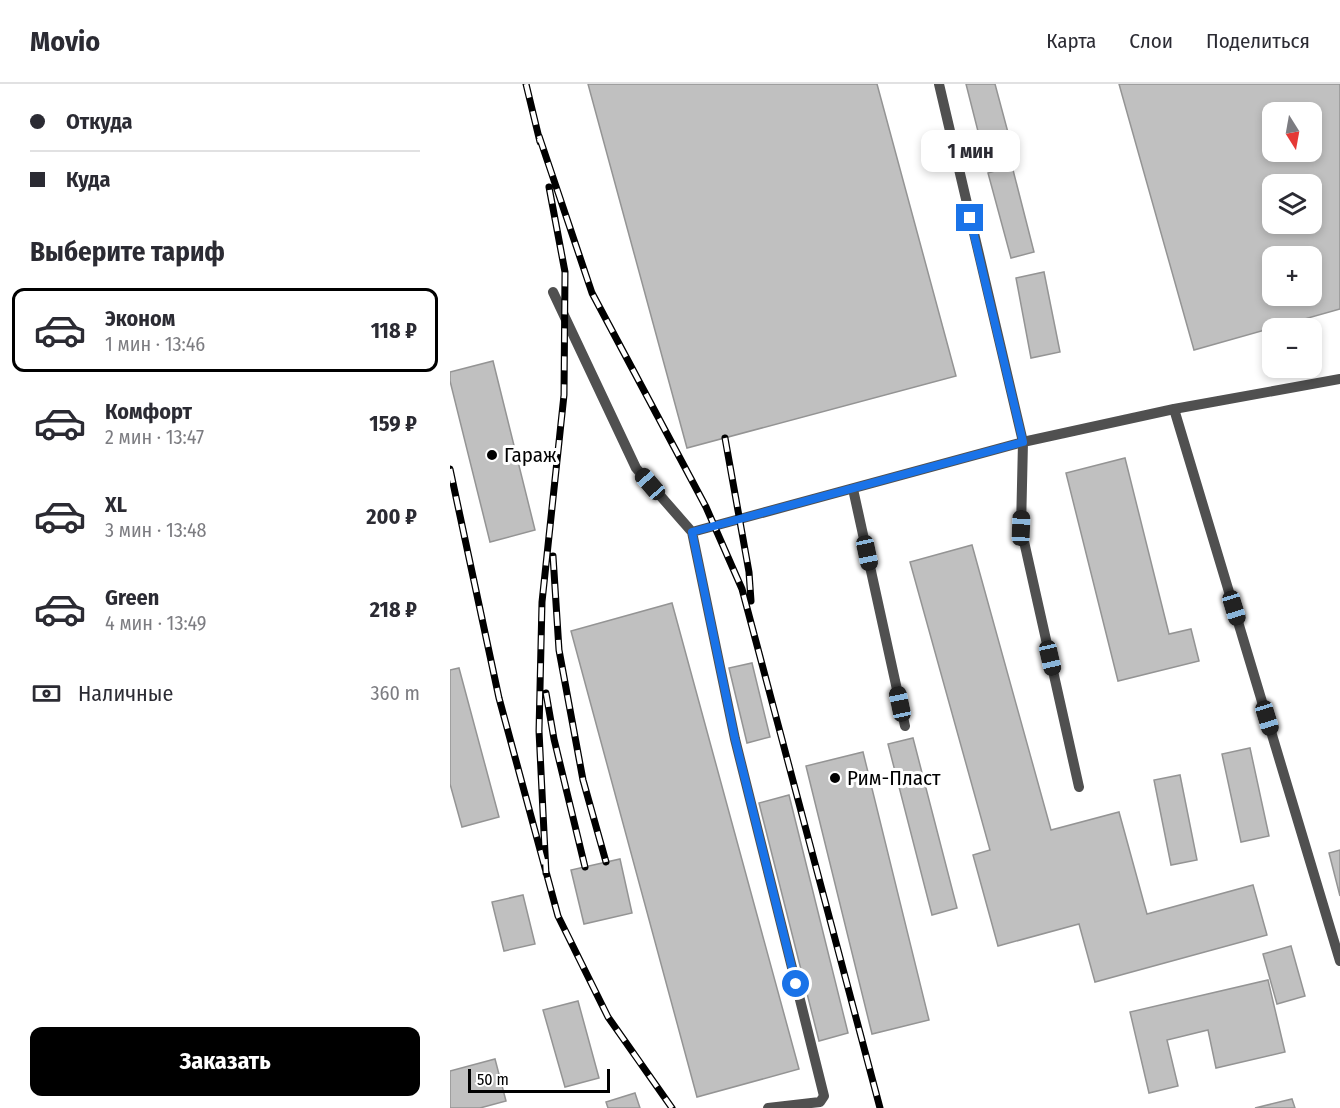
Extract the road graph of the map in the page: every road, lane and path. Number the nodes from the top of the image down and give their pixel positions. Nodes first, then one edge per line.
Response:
1 (939, 84) edge
2 (553, 292) dead end
3 (1340, 379) edge
4 (1174, 409) junction
5 (1023, 442) junction
6 (853, 489) junction
7 (692, 532) junction
8 (905, 726) dead end
9 (1079, 788) dead end
10 (1340, 961) edge
11 (768, 1108) edge

1 - 5 lane
2 - 7 lane
3 - 4 lane
4 - 5 lane
4 - 10 lane
5 - 6 lane
5 - 9 lane
6 - 7 lane
6 - 8 lane
7 - 11 lane

